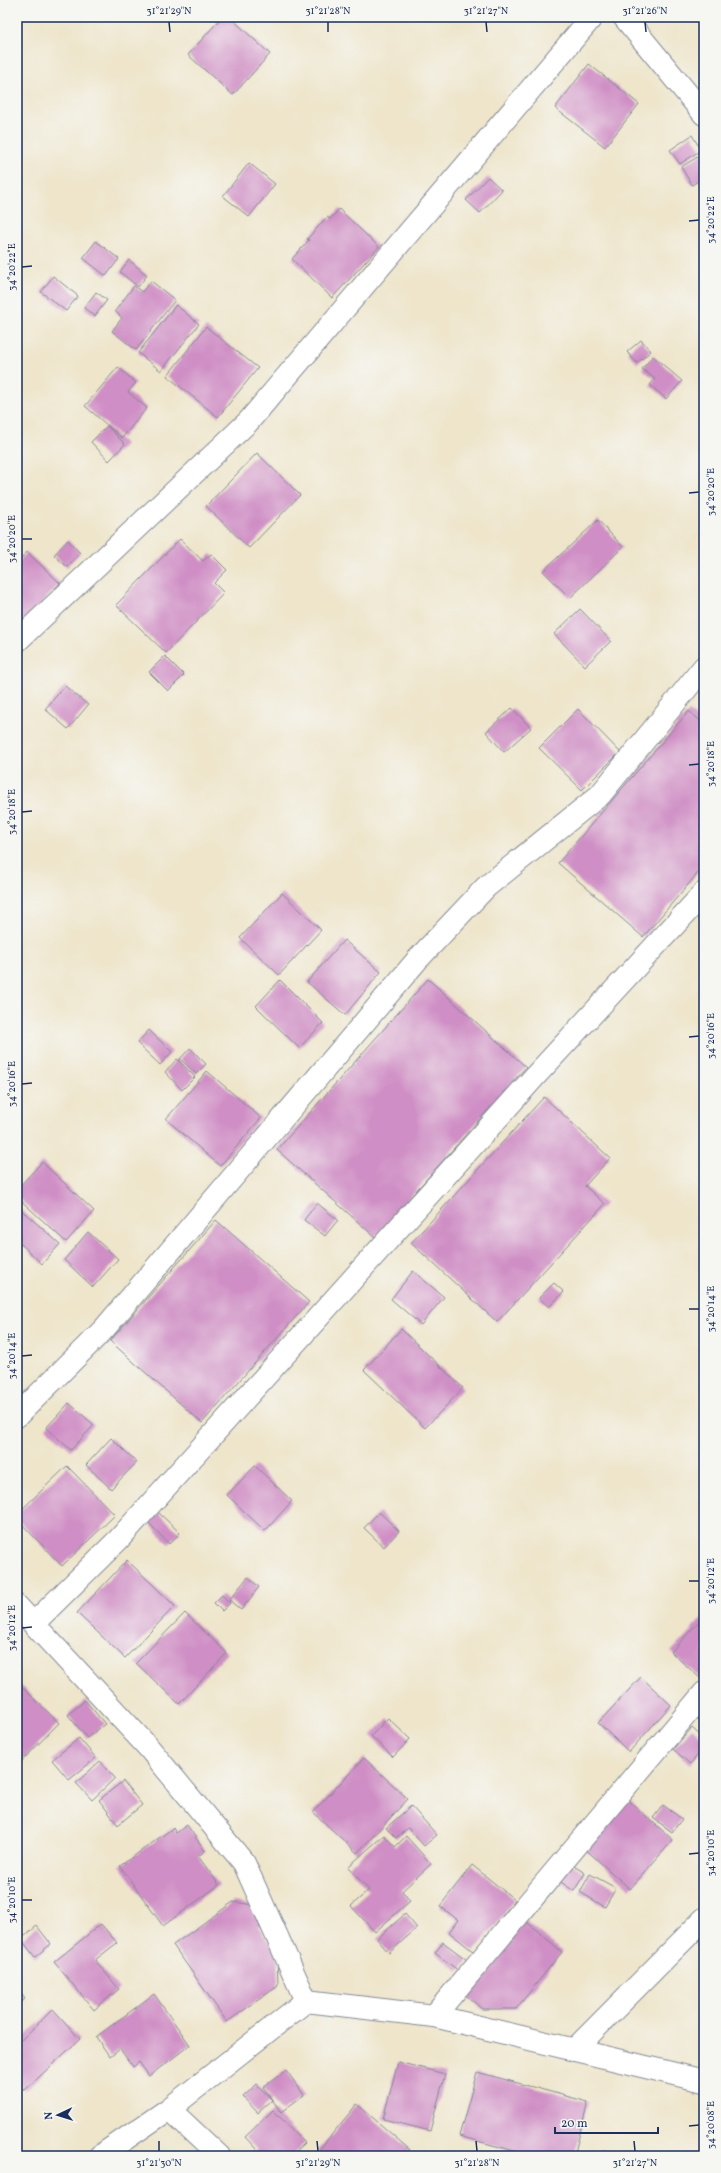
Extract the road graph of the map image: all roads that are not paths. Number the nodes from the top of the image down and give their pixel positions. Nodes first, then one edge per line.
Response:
1 (592, 17) edge
2 (624, 17) edge
3 (704, 114) edge
4 (17, 641) edge
5 (704, 667) edge
6 (704, 893) edge
7 (17, 1416) edge
8 (17, 1606) edge
9 (34, 1623) junction
10 (704, 1693) edge
11 (704, 1919) edge
12 (306, 2001) junction
13 (434, 2016) junction
14 (574, 2050) junction
15 (704, 2081) edge
16 (169, 2110) junction
17 (100, 2156) edge
18 (219, 2156) edge

1 - 4 street
2 - 3 street
5 - 7 street
6 - 9 street
8 - 9 street
9 - 12 street
10 - 13 street
11 - 14 street
12 - 13 street
12 - 16 street
13 - 14 street
14 - 15 street
16 - 17 street
16 - 18 street

